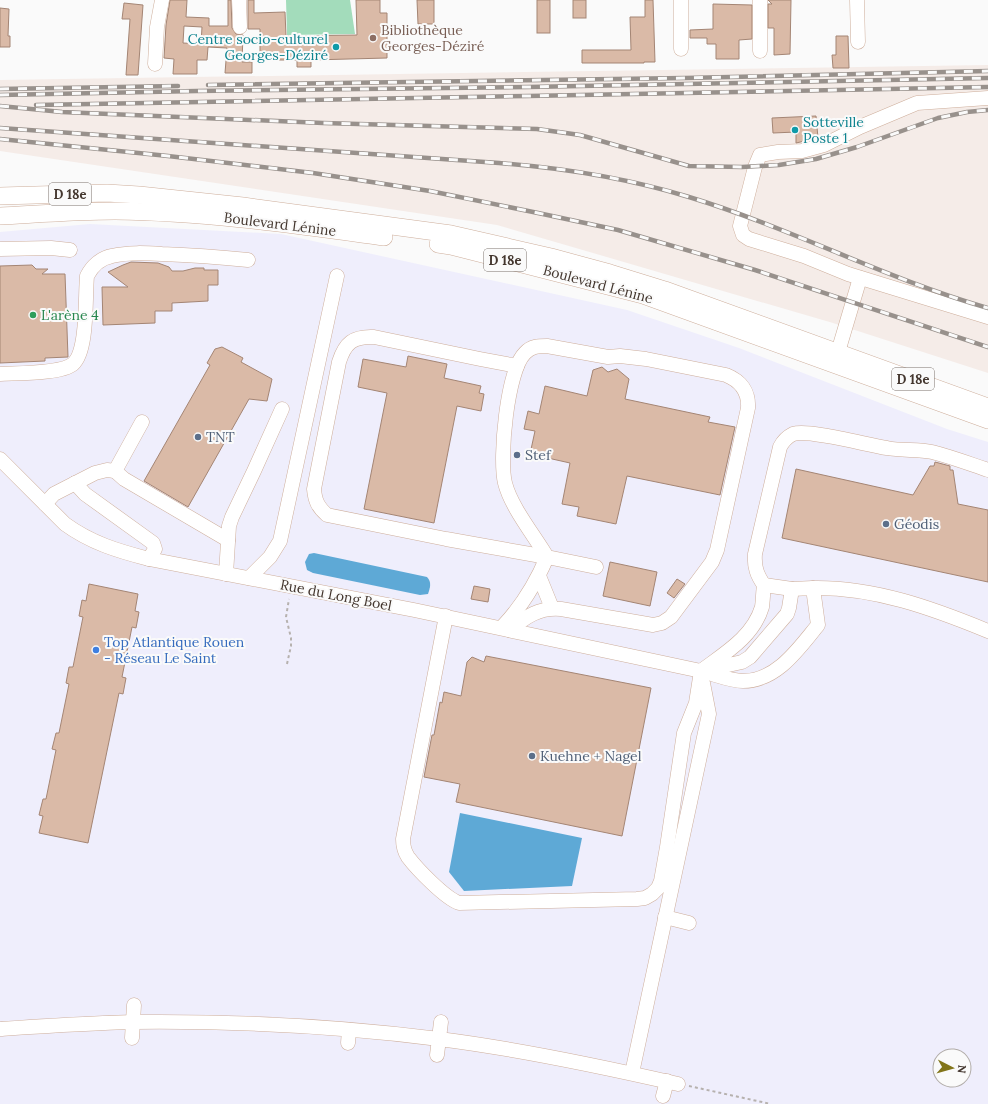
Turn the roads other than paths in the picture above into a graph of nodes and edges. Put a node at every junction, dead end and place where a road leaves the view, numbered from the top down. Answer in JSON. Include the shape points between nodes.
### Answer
{"nodes":[{"id":1,"x":162,"y":0,"type":"edge"},
{"id":2,"x":239,"y":0,"type":"edge"},
{"id":3,"x":681,"y":0,"type":"edge"},
{"id":4,"x":760,"y":0,"type":"edge"},
{"id":5,"x":857,"y":0,"type":"edge"},
{"id":6,"x":240,"y":27,"type":"dead end"},
{"id":7,"x":858,"y":42,"type":"dead end"},
{"id":8,"x":681,"y":49,"type":"dead end"},
{"id":9,"x":760,"y":51,"type":"dead end"},
{"id":10,"x":155,"y":64,"type":"dead end"},
{"id":11,"x":988,"y":98,"type":"edge"},
{"id":12,"x":0,"y":196,"type":"edge"},
{"id":13,"x":0,"y":216,"type":"edge"},
{"id":14,"x":0,"y":249,"type":"edge"},
{"id":15,"x":70,"y":250,"type":"dead end"},
{"id":16,"x":248,"y":260,"type":"dead end"},
{"id":17,"x":337,"y":276,"type":"dead end"},
{"id":18,"x":860,"y":278,"type":"junction"},
{"id":19,"x":988,"y":318,"type":"edge"},
{"id":20,"x":838,"y":352,"type":"junction"},
{"id":21,"x":517,"y":366,"type":"junction"},
{"id":22,"x":0,"y":374,"type":"edge"},
{"id":23,"x":988,"y":407,"type":"edge"},
{"id":24,"x":282,"y":409,"type":"dead end"},
{"id":25,"x":988,"y":420,"type":"edge"},
{"id":26,"x":142,"y":422,"type":"dead end"},
{"id":27,"x":0,"y":459,"type":"edge"},
{"id":28,"x":988,"y":470,"type":"edge"},
{"id":29,"x":115,"y":471,"type":"junction"},
{"id":30,"x":75,"y":483,"type":"junction"},
{"id":31,"x":45,"y":504,"type":"junction"},
{"id":32,"x":228,"y":540,"type":"junction"},
{"id":33,"x":547,"y":557,"type":"junction"},
{"id":34,"x":149,"y":559,"type":"junction"},
{"id":35,"x":596,"y":567,"type":"dead end"},
{"id":36,"x":226,"y":574,"type":"junction"},
{"id":37,"x":539,"y":576,"type":"junction"},
{"id":38,"x":249,"y":578,"type":"junction"},
{"id":39,"x":764,"y":585,"type":"junction"},
{"id":40,"x":813,"y":588,"type":"junction"},
{"id":41,"x":792,"y":589,"type":"junction"},
{"id":42,"x":552,"y":608,"type":"junction"},
{"id":43,"x":446,"y":616,"type":"junction"},
{"id":44,"x":505,"y":629,"type":"junction"},
{"id":45,"x":988,"y":631,"type":"edge"},
{"id":46,"x":701,"y":670,"type":"junction"},
{"id":47,"x":665,"y":917,"type":"junction"},
{"id":48,"x":689,"y":923,"type":"dead end"},
{"id":49,"x":134,"y":1006,"type":"dead end"},
{"id":50,"x":133,"y":1022,"type":"junction"},
{"id":51,"x":441,"y":1022,"type":"dead end"},
{"id":52,"x":0,"y":1029,"type":"edge"},
{"id":53,"x":132,"y":1038,"type":"dead end"},
{"id":54,"x":439,"y":1039,"type":"junction"},
{"id":55,"x":437,"y":1055,"type":"dead end"},
{"id":56,"x":632,"y":1073,"type":"junction"},
{"id":57,"x":663,"y":1096,"type":"dead end"}],
"edges":[{"from":1,"to":10,"type":"street","via":[[157,27]]},
{"from":2,"to":6,"type":"street"},
{"from":3,"to":8,"type":"street"},
{"from":4,"to":9,"type":"street"},
{"from":5,"to":7,"type":"street"},
{"from":11,"to":18,"type":"street","via":[[917,103],[824,145],[802,151],[760,155],[741,221],[743,235]]},
{"from":12,"to":20,"type":"main road","number":"D 18e","via":[[107,193],[140,195],[451,234],[551,256],[610,273]]},
{"from":13,"to":25,"type":"main road","name":"Boulevard Lénine","number":"D 18e","via":[[115,211],[180,214],[264,220],[451,246],[643,295]]},
{"from":14,"to":15,"type":"street"},
{"from":16,"to":22,"type":"street","via":[[140,253],[104,259],[91,269],[87,276],[83,341],[73,364],[56,370]]},
{"from":17,"to":38,"type":"street","via":[[280,541],[270,557]]},
{"from":18,"to":19,"type":"street"},
{"from":18,"to":20,"type":"street"},
{"from":20,"to":23,"type":"main road","number":"D 18e"},
{"from":21,"to":33,"type":"street","via":[[506,414],[503,462],[505,482],[512,502]]},
{"from":21,"to":33,"type":"street","via":[[374,337],[362,336],[354,339],[342,352],[339,362],[315,477],[314,498],[327,515],[446,540]]},
{"from":21,"to":42,"type":"street","via":[[524,354],[538,346],[608,357],[646,359],[734,378],[742,385],[748,400],[747,416],[717,550],[712,562],[671,617],[653,625]]},
{"from":24,"to":32,"type":"street","via":[[232,517]]},
{"from":26,"to":29,"type":"street"},
{"from":27,"to":31,"type":"street","name":"Rue du Long Boel"},
{"from":28,"to":39,"type":"street","via":[[931,452],[888,448],[802,433],[793,434],[784,440],[780,447],[756,554],[756,570]]},
{"from":29,"to":30,"type":"street","via":[[95,473]]},
{"from":29,"to":32,"type":"street","via":[[124,479]]},
{"from":30,"to":31,"type":"street","via":[[54,494]]},
{"from":30,"to":34,"type":"street","via":[[85,494],[153,543],[155,549]]},
{"from":31,"to":34,"type":"street","name":"Rue du Long Boel","via":[[65,524],[96,543]]},
{"from":32,"to":36,"type":"street"},
{"from":33,"to":35,"type":"street"},
{"from":33,"to":37,"type":"street"},
{"from":34,"to":36,"type":"street","name":"Rue du Long Boel"},
{"from":36,"to":38,"type":"street","name":"Rue du Long Boel"},
{"from":37,"to":42,"type":"street"},
{"from":37,"to":44,"type":"street"},
{"from":38,"to":43,"type":"street","name":"Rue du Long Boel"},
{"from":39,"to":41,"type":"street"},
{"from":39,"to":46,"type":"street","via":[[762,606],[747,634]]},
{"from":40,"to":41,"type":"street"},
{"from":40,"to":45,"type":"street","via":[[854,590],[905,601]]},
{"from":40,"to":46,"type":"street","name":"Rue du Long Boel","via":[[818,625],[777,669],[758,678],[743,681]]},
{"from":41,"to":46,"type":"street","via":[[787,614],[750,657],[742,662]]},
{"from":42,"to":44,"type":"street","via":[[535,612]]},
{"from":43,"to":44,"type":"street","name":"Rue du Long Boel"},
{"from":43,"to":46,"type":"street","via":[[403,839],[407,856],[452,900],[459,903],[637,899],[652,894],[661,881],[684,733],[696,703]]},
{"from":44,"to":46,"type":"street","name":"Rue du Long Boel"},
{"from":46,"to":47,"type":"street","via":[[709,714]]},
{"from":47,"to":48,"type":"street"},
{"from":47,"to":56,"type":"street"},
{"from":49,"to":50,"type":"street"},
{"from":50,"to":52,"type":"street"},
{"from":50,"to":53,"type":"street"},
{"from":50,"to":54,"type":"street","via":[[268,1024],[348,1037]]},
{"from":51,"to":54,"type":"street"},
{"from":54,"to":55,"type":"street"},
{"from":54,"to":56,"type":"street"},
{"from":56,"to":57,"type":"street","via":[[673,1082]]}]}
